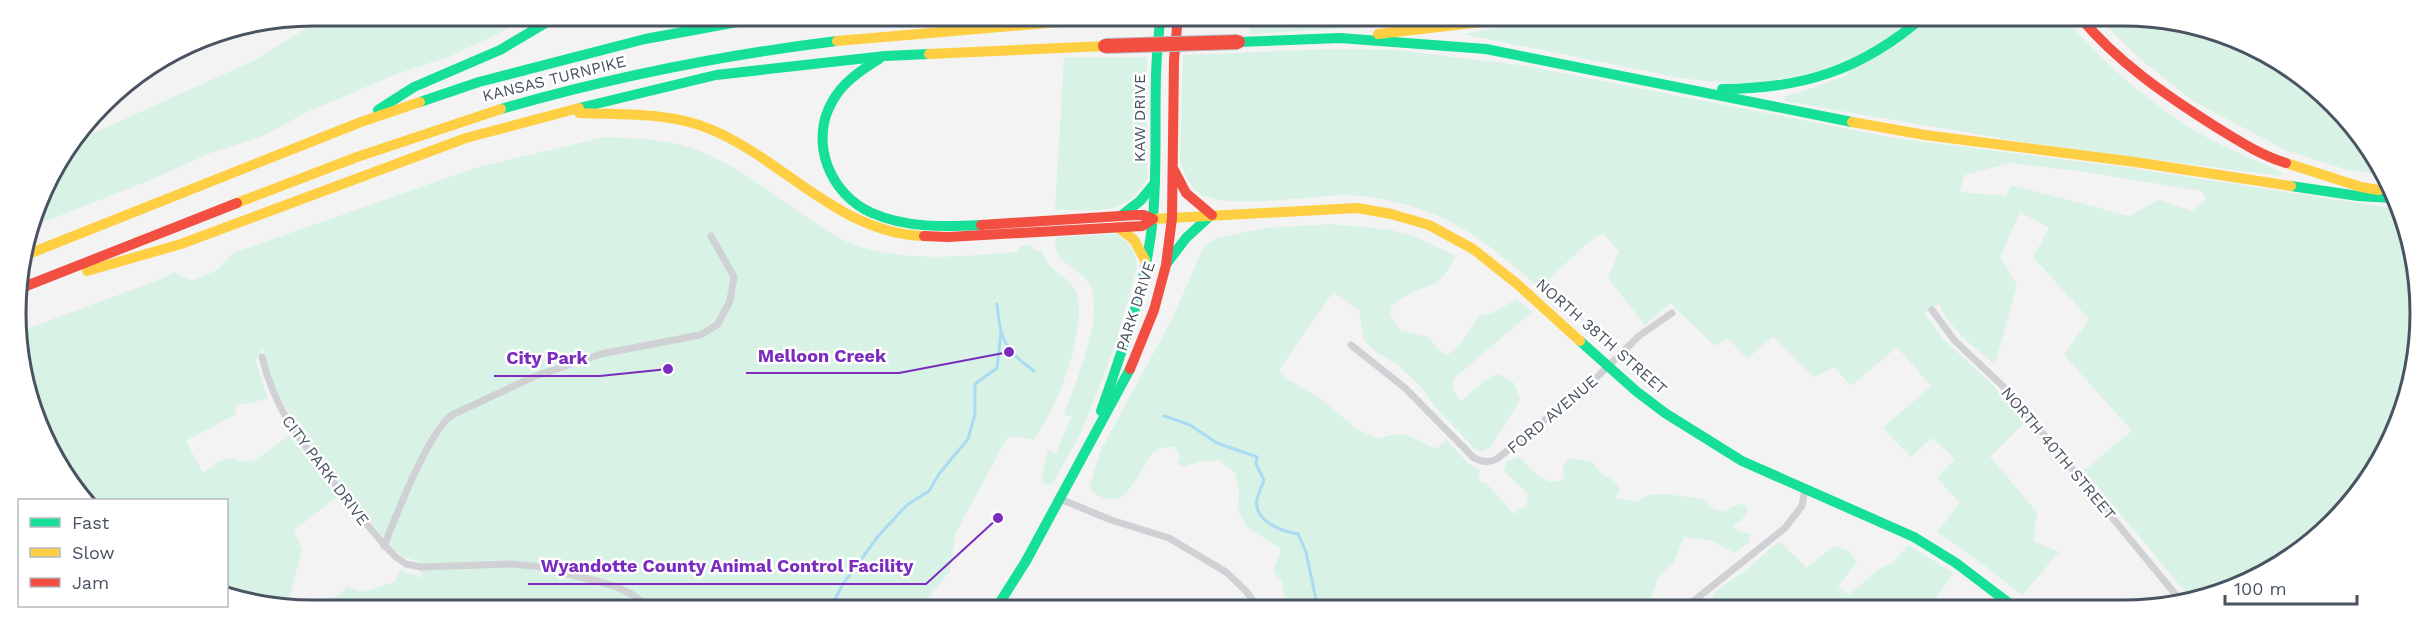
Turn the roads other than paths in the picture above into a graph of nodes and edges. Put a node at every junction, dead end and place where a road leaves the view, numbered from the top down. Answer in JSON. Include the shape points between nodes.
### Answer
{"nodes":[{"id":1,"x":540,"y":26,"type":"edge"},
{"id":2,"x":716,"y":26,"type":"edge"},
{"id":3,"x":988,"y":26,"type":"edge"},
{"id":4,"x":1160,"y":26,"type":"edge"},
{"id":5,"x":1177,"y":26,"type":"edge"},
{"id":6,"x":1446,"y":26,"type":"edge"},
{"id":7,"x":1913,"y":26,"type":"edge"},
{"id":8,"x":2087,"y":26,"type":"edge"},
{"id":9,"x":1340,"y":38,"type":"junction"},
{"id":10,"x":885,"y":56,"type":"junction"},
{"id":11,"x":1688,"y":88,"type":"junction"},
{"id":12,"x":556,"y":113,"type":"junction"},
{"id":13,"x":360,"y":122,"type":"junction"},
{"id":14,"x":1173,"y":167,"type":"junction"},
{"id":15,"x":1155,"y":183,"type":"junction"},
{"id":16,"x":2382,"y":191,"type":"edge"},
{"id":17,"x":2385,"y":198,"type":"edge"},
{"id":18,"x":1212,"y":215,"type":"junction"},
{"id":19,"x":1172,"y":218,"type":"junction"},
{"id":20,"x":1153,"y":219,"type":"junction"},
{"id":21,"x":1120,"y":221,"type":"junction"},
{"id":22,"x":1011,"y":227,"type":"junction"},
{"id":23,"x":711,"y":236,"type":"dead end"},
{"id":24,"x":32,"y":253,"type":"edge"},
{"id":25,"x":1145,"y":260,"type":"junction"},
{"id":26,"x":1166,"y":265,"type":"junction"},
{"id":27,"x":27,"y":287,"type":"edge"},
{"id":28,"x":27,"y":288,"type":"edge"},
{"id":29,"x":1932,"y":310,"type":"dead end"},
{"id":30,"x":1672,"y":313,"type":"dead end"},
{"id":31,"x":1351,"y":345,"type":"dead end"},
{"id":32,"x":262,"y":357,"type":"dead end"},
{"id":33,"x":1607,"y":365,"type":"junction"},
{"id":34,"x":1096,"y":429,"type":"junction"},
{"id":35,"x":1805,"y":489,"type":"junction"},
{"id":36,"x":1058,"y":498,"type":"junction"},
{"id":37,"x":384,"y":546,"type":"junction"},
{"id":38,"x":2176,"y":594,"type":"edge"},
{"id":39,"x":640,"y":600,"type":"edge"},
{"id":40,"x":1002,"y":600,"type":"edge"},
{"id":41,"x":1252,"y":600,"type":"edge"},
{"id":42,"x":1696,"y":600,"type":"edge"},
{"id":43,"x":2004,"y":600,"type":"edge"}],
"edges":[{"from":1,"to":13,"type":"main road","via":[[500,50],[414,87]]},
{"from":2,"to":13,"type":"main road","name":"KANSAS TURNPIKE","via":[[568,57]]},
{"from":3,"to":27,"type":"main road","name":"KANSAS TURNPIKE","via":[[811,42],[567,90],[339,163]]},
{"from":4,"to":15,"type":"main road","name":"KAW DRIVE"},
{"from":5,"to":14,"type":"main road","name":"KAW DRIVE"},
{"from":6,"to":9,"type":"main road"},
{"from":7,"to":11,"type":"main road","via":[[1873,56],[1790,86],[1750,90]]},
{"from":8,"to":16,"type":"main road","via":[[2163,94],[2265,156]]},
{"from":9,"to":10,"type":"main road","bridge":true},
{"from":9,"to":11,"type":"main road","via":[[1486,49]]},
{"from":10,"to":12,"type":"main road","via":[[716,75]]},
{"from":10,"to":22,"type":"main road","via":[[850,78],[834,94],[827,111],[822,148],[826,166],[839,189],[876,216],[897,221],[927,227]]},
{"from":11,"to":17,"type":"main road","via":[[1925,135]]},
{"from":12,"to":22,"type":"main road","via":[[666,117],[709,128],[871,225],[917,236],[948,237]]},
{"from":12,"to":28,"type":"main road","via":[[466,138],[181,244]]},
{"from":13,"to":24,"type":"main road","name":"KANSAS TURNPIKE"},
{"from":14,"to":18,"type":"main road","via":[[1186,193]]},
{"from":14,"to":19,"type":"main road","name":"KAW DRIVE"},
{"from":15,"to":20,"type":"main road","name":"KAW DRIVE"},
{"from":15,"to":21,"type":"main road"},
{"from":18,"to":19,"type":"main road","name":"NORTH 38TH STREET"},
{"from":18,"to":26,"type":"main road","via":[[1186,238]]},
{"from":18,"to":33,"type":"main road","name":"NORTH 38TH STREET","via":[[1357,208],[1430,225],[1473,249],[1516,283]]},
{"from":19,"to":20,"type":"main road","name":"NORTH 38TH STREET"},
{"from":19,"to":26,"type":"main road","name":"PARK DRIVE"},
{"from":20,"to":21,"type":"main road","name":"NORTH 38TH STREET","via":[[1143,226]]},
{"from":20,"to":25,"type":"main road","name":"PARK DRIVE"},
{"from":21,"to":22,"type":"main road","name":"NORTH 38TH STREET"},
{"from":21,"to":25,"type":"main road"},
{"from":23,"to":37,"type":"street","name":"CITY PARK DRIVE","via":[[734,276],[730,301],[717,325],[700,335],[601,354],[533,378],[452,415],[434,438],[400,504]]},
{"from":25,"to":34,"type":"main road","name":"PARK DRIVE","via":[[1120,360]]},
{"from":26,"to":34,"type":"main road","name":"PARK DRIVE","via":[[1144,339],[1122,387]]},
{"from":29,"to":38,"type":"street","name":"NORTH 40TH STREET","via":[[1955,341],[2007,390]]},
{"from":30,"to":33,"type":"street","name":"FORD AVENUE"},
{"from":31,"to":33,"type":"street","name":"FORD AVENUE","via":[[1405,388],[1474,458],[1484,462],[1497,459]]},
{"from":32,"to":37,"type":"street","name":"CITY PARK DRIVE","via":[[282,413]]},
{"from":33,"to":35,"type":"main road","name":"NORTH 38TH STREET","via":[[1685,426],[1742,461]]},
{"from":34,"to":36,"type":"main road","name":"PARK DRIVE"},
{"from":35,"to":42,"type":"street","via":[[1802,506],[1785,528]]},
{"from":35,"to":43,"type":"main road","name":"NORTH 38TH STREET","via":[[1914,537]]},
{"from":36,"to":40,"type":"main road","name":"PARK DRIVE"},
{"from":36,"to":41,"type":"street","via":[[1169,538],[1226,572]]},
{"from":37,"to":39,"type":"street","name":"CITY PARK DRIVE","via":[[406,564],[542,567],[615,586]]}]}
